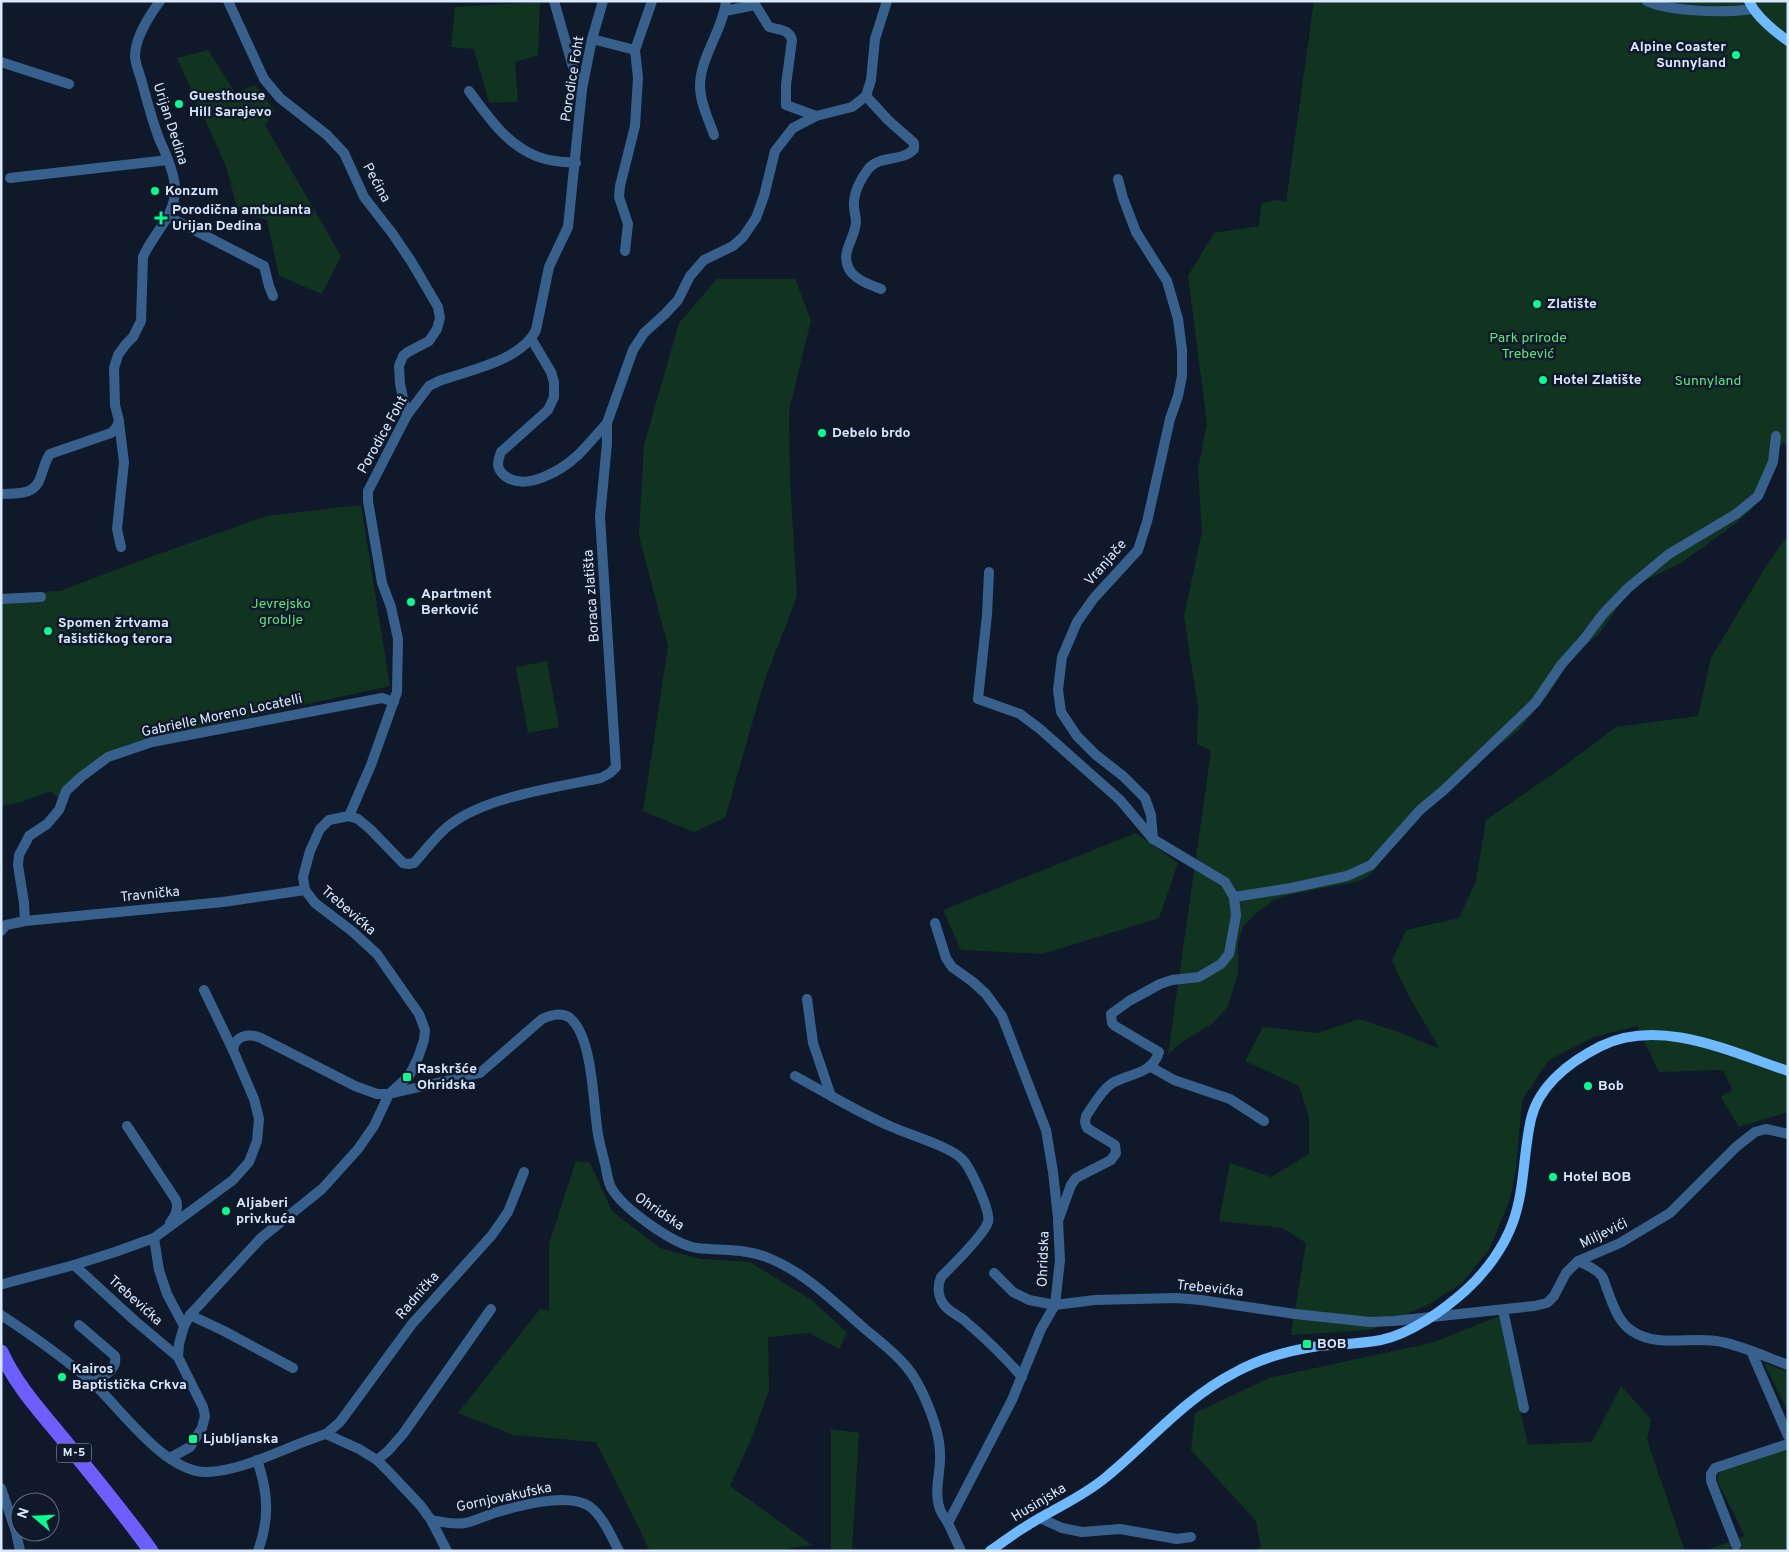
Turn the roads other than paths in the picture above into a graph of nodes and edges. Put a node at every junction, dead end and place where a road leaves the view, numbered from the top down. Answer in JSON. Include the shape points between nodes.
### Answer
{"nodes":[{"id":1,"x":228,"y":1,"type":"edge"},
{"id":2,"x":554,"y":1,"type":"edge"},
{"id":3,"x":603,"y":1,"type":"edge"},
{"id":4,"x":652,"y":1,"type":"edge"},
{"id":5,"x":887,"y":1,"type":"edge"},
{"id":6,"x":1647,"y":1,"type":"edge"},
{"id":7,"x":158,"y":2,"type":"edge"},
{"id":8,"x":754,"y":3,"type":"edge"},
{"id":9,"x":1751,"y":5,"type":"edge"},
{"id":10,"x":725,"y":6,"type":"edge"},
{"id":11,"x":592,"y":39,"type":"junction"},
{"id":12,"x":1788,"y":41,"type":"edge"},
{"id":13,"x":635,"y":50,"type":"junction"},
{"id":14,"x":1,"y":62,"type":"edge"},
{"id":15,"x":69,"y":84,"type":"dead end"},
{"id":16,"x":582,"y":89,"type":"junction"},
{"id":17,"x":469,"y":91,"type":"dead end"},
{"id":18,"x":866,"y":96,"type":"junction"},
{"id":19,"x":816,"y":116,"type":"junction"},
{"id":20,"x":714,"y":135,"type":"dead end"},
{"id":21,"x":168,"y":160,"type":"junction"},
{"id":22,"x":576,"y":163,"type":"junction"},
{"id":23,"x":10,"y":178,"type":"dead end"},
{"id":24,"x":1118,"y":179,"type":"dead end"},
{"id":25,"x":167,"y":216,"type":"junction"},
{"id":26,"x":625,"y":251,"type":"dead end"},
{"id":27,"x":881,"y":289,"type":"dead end"},
{"id":28,"x":273,"y":296,"type":"dead end"},
{"id":29,"x":532,"y":340,"type":"junction"},
{"id":30,"x":407,"y":415,"type":"junction"},
{"id":31,"x":119,"y":421,"type":"junction"},
{"id":32,"x":607,"y":423,"type":"junction"},
{"id":33,"x":1776,"y":436,"type":"dead end"},
{"id":34,"x":1,"y":494,"type":"edge"},
{"id":35,"x":121,"y":547,"type":"dead end"},
{"id":36,"x":989,"y":572,"type":"dead end"},
{"id":37,"x":41,"y":597,"type":"dead end"},
{"id":38,"x":1,"y":599,"type":"edge"},
{"id":39,"x":394,"y":702,"type":"junction"},
{"id":40,"x":349,"y":816,"type":"junction"},
{"id":41,"x":1153,"y":838,"type":"junction"},
{"id":42,"x":305,"y":890,"type":"junction"},
{"id":43,"x":1234,"y":897,"type":"junction"},
{"id":44,"x":25,"y":921,"type":"junction"},
{"id":45,"x":935,"y":923,"type":"dead end"},
{"id":46,"x":1,"y":931,"type":"edge"},
{"id":47,"x":204,"y":990,"type":"dead end"},
{"id":48,"x":808,"y":1000,"type":"dead end"},
{"id":49,"x":233,"y":1050,"type":"junction"},
{"id":50,"x":1151,"y":1067,"type":"junction"},
{"id":51,"x":1788,"y":1071,"type":"edge"},
{"id":52,"x":795,"y":1076,"type":"dead end"},
{"id":53,"x":388,"y":1094,"type":"junction"},
{"id":54,"x":831,"y":1096,"type":"junction"},
{"id":55,"x":1264,"y":1121,"type":"dead end"},
{"id":56,"x":127,"y":1126,"type":"dead end"},
{"id":57,"x":1788,"y":1134,"type":"edge"},
{"id":58,"x":524,"y":1172,"type":"dead end"},
{"id":59,"x":1058,"y":1221,"type":"junction"},
{"id":60,"x":165,"y":1230,"type":"junction"},
{"id":61,"x":154,"y":1238,"type":"junction"},
{"id":62,"x":1578,"y":1261,"type":"junction"},
{"id":63,"x":74,"y":1265,"type":"junction"},
{"id":64,"x":994,"y":1273,"type":"dead end"},
{"id":65,"x":3,"y":1284,"type":"dead end"},
{"id":66,"x":1055,"y":1305,"type":"junction"},
{"id":67,"x":491,"y":1309,"type":"dead end"},
{"id":68,"x":1503,"y":1310,"type":"junction"},
{"id":69,"x":1,"y":1315,"type":"edge"},
{"id":70,"x":190,"y":1315,"type":"junction"},
{"id":71,"x":1434,"y":1317,"type":"junction"},
{"id":72,"x":79,"y":1325,"type":"dead end"},
{"id":73,"x":184,"y":1326,"type":"junction"},
{"id":74,"x":1751,"y":1351,"type":"junction"},
{"id":75,"x":1,"y":1352,"type":"edge"},
{"id":76,"x":178,"y":1357,"type":"junction"},
{"id":77,"x":1788,"y":1365,"type":"edge"},
{"id":78,"x":293,"y":1368,"type":"dead end"},
{"id":79,"x":1022,"y":1377,"type":"junction"},
{"id":80,"x":93,"y":1384,"type":"junction"},
{"id":81,"x":1524,"y":1408,"type":"dead end"},
{"id":82,"x":326,"y":1434,"type":"junction"},
{"id":83,"x":1788,"y":1436,"type":"edge"},
{"id":84,"x":1788,"y":1444,"type":"edge"},
{"id":85,"x":170,"y":1458,"type":"junction"},
{"id":86,"x":257,"y":1460,"type":"junction"},
{"id":87,"x":377,"y":1460,"type":"junction"},
{"id":88,"x":1,"y":1488,"type":"edge"},
{"id":89,"x":1040,"y":1518,"type":"junction"},
{"id":90,"x":431,"y":1520,"type":"junction"},
{"id":91,"x":948,"y":1522,"type":"junction"},
{"id":92,"x":1191,"y":1537,"type":"dead end"},
{"id":93,"x":1736,"y":1545,"type":"dead end"},
{"id":94,"x":20,"y":1551,"type":"edge"},
{"id":95,"x":151,"y":1551,"type":"edge"},
{"id":96,"x":258,"y":1551,"type":"edge"},
{"id":97,"x":447,"y":1551,"type":"edge"},
{"id":98,"x":619,"y":1551,"type":"edge"},
{"id":99,"x":961,"y":1551,"type":"edge"},
{"id":100,"x":990,"y":1551,"type":"edge"}],
"edges":[{"from":1,"to":30,"type":"street","name":"Pećina","via":[[264,79],[280,98],[327,135],[344,153],[364,197],[397,240],[438,307],[437,329],[429,341],[408,352],[399,366]]},
{"from":2,"to":16,"type":"street"},
{"from":3,"to":11,"type":"street","name":"Porodice Foht"},
{"from":4,"to":13,"type":"street"},
{"from":5,"to":18,"type":"street","via":[[875,38]]},
{"from":6,"to":9,"type":"street","via":[[1684,9],[1739,11]]},
{"from":7,"to":21,"type":"street","name":"Urijan Dedina","via":[[142,29],[135,57]]},
{"from":8,"to":10,"type":"street"},
{"from":8,"to":19,"type":"street","via":[[769,27],[787,32],[792,40],[786,105]]},
{"from":9,"to":12,"type":"main road"},
{"from":10,"to":20,"type":"street","via":[[700,86],[702,103]]},
{"from":11,"to":13,"type":"street"},
{"from":11,"to":16,"type":"street","name":"Porodice Foht"},
{"from":13,"to":26,"type":"street","via":[[638,78],[635,126],[620,191],[628,224]]},
{"from":14,"to":15,"type":"street"},
{"from":16,"to":22,"type":"street","name":"Porodice Foht"},
{"from":17,"to":22,"type":"street","via":[[517,146],[544,159]]},
{"from":18,"to":19,"type":"street","name":"Boraca zlatišta","via":[[852,107]]},
{"from":18,"to":27,"type":"street","via":[[914,143],[909,154],[877,162],[869,168],[855,194],[856,221],[845,258],[850,271],[867,284]]},
{"from":19,"to":32,"type":"street","name":"Boraca zlatišta","via":[[793,128],[775,151],[756,218],[743,237],[733,246],[704,260],[690,276],[678,300],[644,333],[633,350]]},
{"from":21,"to":23,"type":"street"},
{"from":21,"to":25,"type":"street","name":"Urijan Dedina","via":[[175,188]]},
{"from":22,"to":29,"type":"street","name":"Porodice Foht","via":[[568,227],[552,259]]},
{"from":24,"to":41,"type":"street","name":"Vranjače","via":[[1134,226],[1167,281],[1178,319],[1182,376],[1138,550],[1094,598],[1077,622],[1062,657],[1058,690],[1061,712],[1077,736],[1145,798],[1151,814]]},
{"from":25,"to":28,"type":"street","via":[[264,266]]},
{"from":25,"to":31,"type":"street","name":"Urijan Dedina","via":[[143,257],[141,321],[118,355],[114,368]]},
{"from":29,"to":30,"type":"street","name":"Porodice Foht","via":[[510,355],[429,386]]},
{"from":29,"to":32,"type":"street","name":"Boraca zlatišta","via":[[551,372],[554,397],[548,410],[501,452],[497,462],[499,470],[516,481],[544,478],[577,456]]},
{"from":30,"to":39,"type":"street","name":"Porodice Foht","via":[[368,491],[382,583],[398,639]]},
{"from":31,"to":34,"type":"street","via":[[111,432],[50,454],[33,490]]},
{"from":31,"to":35,"type":"street","name":"Urijan Dedina","via":[[124,462],[117,529]]},
{"from":32,"to":40,"type":"street","name":"Boraca zlatišta","via":[[600,517],[616,767],[600,778],[502,801],[471,813],[452,823],[414,863],[409,864],[403,863],[358,819]]},
{"from":33,"to":43,"type":"street","via":[[1774,462],[1758,496],[1736,514],[1669,554],[1628,588],[1561,665],[1535,703],[1420,810],[1370,865],[1347,876]]},
{"from":36,"to":41,"type":"street","via":[[978,699],[1020,714],[1040,729],[1120,800]]},
{"from":37,"to":38,"type":"street"},
{"from":39,"to":40,"type":"street","name":"Porodice Foht"},
{"from":39,"to":44,"type":"street","name":"Gabrielle Moreno Locatelli","via":[[382,698],[152,742],[108,757],[81,777],[66,792],[59,810],[47,824],[29,836],[18,865]]},
{"from":40,"to":42,"type":"street","name":"Trebevićka","via":[[329,820],[320,829],[305,864]]},
{"from":41,"to":43,"type":"street","via":[[1225,882]]},
{"from":42,"to":44,"type":"street","name":"Travnička","via":[[222,902]]},
{"from":42,"to":53,"type":"street","name":"Trebevićka","via":[[315,903],[377,954],[421,1019],[425,1030],[418,1058],[409,1076]]},
{"from":43,"to":50,"type":"street","via":[[1236,916],[1229,954],[1221,964],[1199,977],[1160,984],[1111,1014],[1115,1026],[1159,1052]]},
{"from":44,"to":46,"type":"street","name":"Travnička","via":[[6,925]]},
{"from":45,"to":59,"type":"street","via":[[952,967],[986,994],[1002,1016],[1046,1130]]},
{"from":47,"to":49,"type":"street","name":"Trebevićka"},
{"from":48,"to":54,"type":"street","via":[[812,1043]]},
{"from":49,"to":53,"type":"street","via":[[241,1037],[254,1035],[355,1086]]},
{"from":49,"to":60,"type":"street","name":"Trebevićka","via":[[254,1098],[258,1119],[257,1141],[249,1162],[233,1180]]},
{"from":50,"to":55,"type":"street","via":[[1174,1080],[1230,1099]]},
{"from":50,"to":59,"type":"street","name":"Ohridska","via":[[1110,1085],[1086,1116],[1087,1128],[1114,1145],[1116,1153],[1110,1160],[1076,1178]]},
{"from":51,"to":71,"type":"main road","name":"Husinjska","via":[[1679,1036],[1623,1038],[1582,1056],[1560,1073],[1542,1094],[1532,1117],[1514,1221],[1494,1259],[1468,1289]]},
{"from":52,"to":54,"type":"street"},
{"from":53,"to":70,"type":"street","name":"Trebevićka","via":[[374,1126],[358,1149],[322,1189],[261,1238]]},
{"from":53,"to":91,"type":"street","name":"Ohridska","via":[[480,1073],[542,1019],[561,1014],[572,1019],[587,1048],[597,1130],[610,1188],[623,1204],[682,1243],[696,1248],[754,1252],[799,1274],[905,1364],[922,1388],[932,1418],[940,1452],[938,1501]]},
{"from":54,"to":79,"type":"street","via":[[962,1159],[980,1193],[988,1222],[976,1241],[941,1277],[939,1296],[946,1307],[1003,1356]]},
{"from":56,"to":60,"type":"street","via":[[178,1204]]},
{"from":57,"to":62,"type":"street","name":"Miljevići","via":[[1766,1129],[1754,1132],[1670,1213],[1620,1243]]},
{"from":58,"to":82,"type":"street","name":"Radnička","via":[[508,1212],[492,1235],[412,1324],[340,1422]]},
{"from":59,"to":66,"type":"street","name":"Ohridska","via":[[1060,1260]]},
{"from":60,"to":61,"type":"street","name":"Trebevićka"},
{"from":61,"to":63,"type":"street","name":"Trebevićka"},
{"from":61,"to":73,"type":"street","name":"Trebevićka","via":[[166,1294]]},
{"from":62,"to":68,"type":"street","name":"Trebevićka","via":[[1547,1302]]},
{"from":62,"to":74,"type":"street","name":"Miljevići","via":[[1602,1275],[1613,1306],[1622,1322],[1632,1331],[1666,1341],[1722,1342]]},
{"from":63,"to":65,"type":"street","name":"Trebevićka"},
{"from":63,"to":76,"type":"street","name":"Trebevićka"},
{"from":64,"to":66,"type":"street","name":"Trebevićka","via":[[1013,1292],[1029,1300]]},
{"from":66,"to":71,"type":"street","name":"Trebevićka","via":[[1095,1300],[1176,1298],[1370,1322]]},
{"from":66,"to":79,"type":"street","name":"Ohridska","via":[[1041,1329]]},
{"from":67,"to":87,"type":"street","via":[[403,1434]]},
{"from":68,"to":71,"type":"street","name":"Trebevićka"},
{"from":68,"to":81,"type":"street"},
{"from":69,"to":80,"type":"street","via":[[42,1342]]},
{"from":70,"to":73,"type":"street","name":"Trebevićka"},
{"from":70,"to":78,"type":"street"},
{"from":71,"to":89,"type":"main road","name":"Husinjska","via":[[1383,1340],[1298,1350],[1234,1373],[1183,1406],[1103,1480]]},
{"from":72,"to":80,"type":"street","via":[[116,1356],[115,1367]]},
{"from":73,"to":76,"type":"street","name":"Trebevićka"},
{"from":74,"to":77,"type":"street","name":"Miljevići"},
{"from":74,"to":83,"type":"street"},
{"from":75,"to":95,"type":"main road","number":"M-5","via":[[18,1382],[122,1510]]},
{"from":76,"to":85,"type":"street","name":"Trebevićka","via":[[204,1407],[205,1416],[202,1428],[190,1447]]},
{"from":79,"to":91,"type":"street","name":"Ohridska"},
{"from":80,"to":85,"type":"street","via":[[144,1438]]},
{"from":82,"to":86,"type":"street"},
{"from":82,"to":87,"type":"street"},
{"from":84,"to":93,"type":"street","via":[[1715,1468],[1711,1474]]},
{"from":85,"to":86,"type":"street","via":[[204,1472],[227,1470]]},
{"from":86,"to":96,"type":"street","via":[[267,1500],[266,1521]]},
{"from":87,"to":90,"type":"street"},
{"from":88,"to":94,"type":"street"},
{"from":89,"to":92,"type":"street","via":[[1062,1528],[1082,1532],[1120,1529],[1177,1539]]},
{"from":89,"to":100,"type":"main road","name":"Husinjska"},
{"from":90,"to":97,"type":"street"},
{"from":90,"to":98,"type":"street","name":"Gornjovakufska","via":[[466,1523],[496,1512],[549,1501],[573,1501],[588,1506],[601,1519]]},
{"from":91,"to":99,"type":"street","name":"Ohridska"}]}
